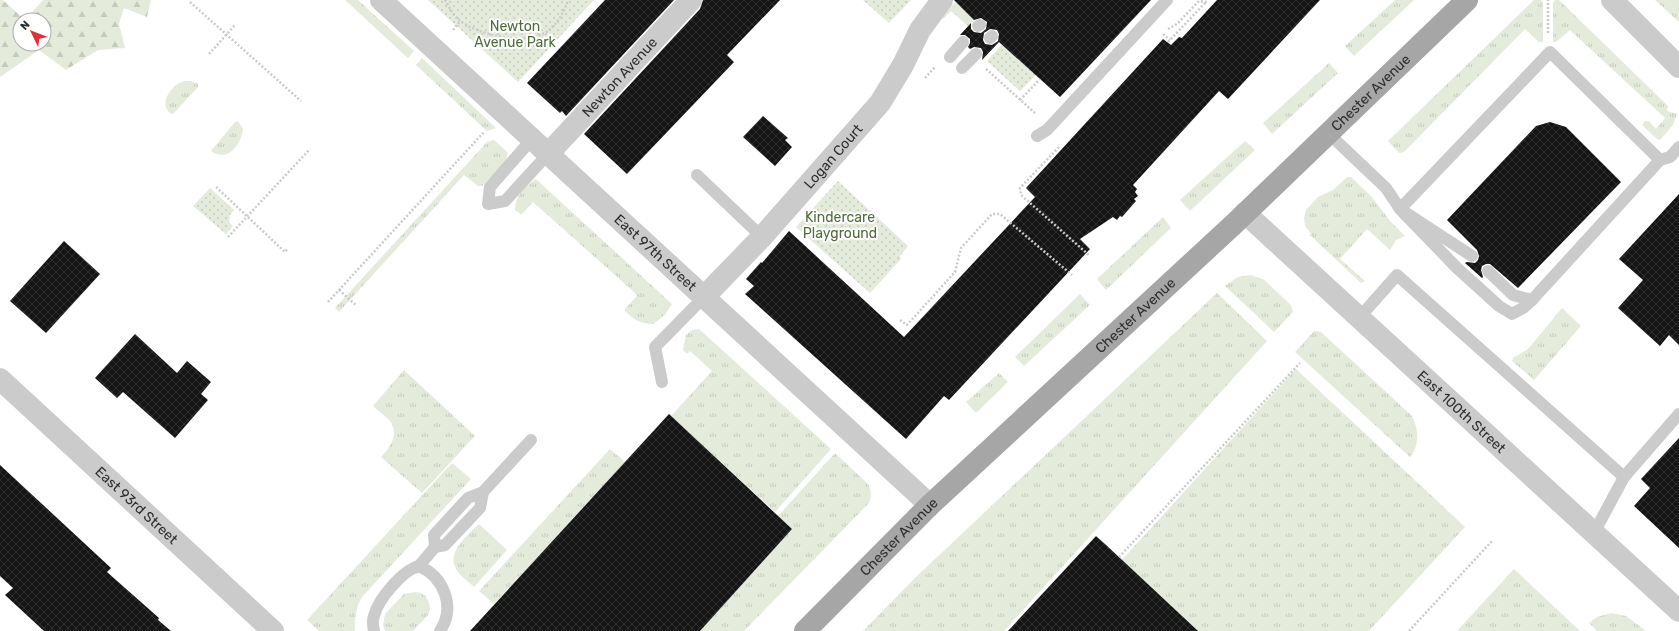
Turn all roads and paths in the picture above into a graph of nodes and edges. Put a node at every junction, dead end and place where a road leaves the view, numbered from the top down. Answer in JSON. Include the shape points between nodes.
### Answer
{"nodes":[{"id":1,"x":381,"y":0,"type":"edge"},
{"id":2,"x":445,"y":0,"type":"edge"},
{"id":3,"x":568,"y":0,"type":"edge"},
{"id":4,"x":691,"y":0,"type":"edge"},
{"id":5,"x":942,"y":0,"type":"edge"},
{"id":6,"x":1167,"y":0,"type":"edge"},
{"id":7,"x":1467,"y":0,"type":"edge"},
{"id":8,"x":1548,"y":0,"type":"edge"},
{"id":9,"x":1612,"y":0,"type":"edge"},
{"id":10,"x":1207,"y":1,"type":"edge"},
{"id":11,"x":190,"y":2,"type":"dead end"},
{"id":12,"x":460,"y":21,"type":"junction"},
{"id":13,"x":235,"y":25,"type":"dead end"},
{"id":14,"x":453,"y":30,"type":"dead end"},
{"id":15,"x":1163,"y":34,"type":"junction"},
{"id":16,"x":226,"y":35,"type":"junction"},
{"id":17,"x":1158,"y":40,"type":"dead end"},
{"id":18,"x":963,"y":42,"type":"dead end"},
{"id":19,"x":209,"y":54,"type":"dead end"},
{"id":20,"x":976,"y":54,"type":"dead end"},
{"id":21,"x":1548,"y":54,"type":"junction"},
{"id":22,"x":950,"y":57,"type":"dead end"},
{"id":23,"x":938,"y":64,"type":"dead end"},
{"id":24,"x":1679,"y":67,"type":"edge"},
{"id":25,"x":962,"y":68,"type":"dead end"},
{"id":26,"x":921,"y":78,"type":"dead end"},
{"id":27,"x":1040,"y":79,"type":"dead end"},
{"id":28,"x":1020,"y":100,"type":"dead end"},
{"id":29,"x":301,"y":101,"type":"dead end"},
{"id":30,"x":484,"y":132,"type":"dead end"},
{"id":31,"x":1328,"y":133,"type":"junction"},
{"id":32,"x":1037,"y":136,"type":"dead end"},
{"id":33,"x":532,"y":139,"type":"junction"},
{"id":34,"x":1062,"y":143,"type":"dead end"},
{"id":35,"x":1679,"y":146,"type":"edge"},
{"id":36,"x":310,"y":149,"type":"dead end"},
{"id":37,"x":548,"y":154,"type":"junction"},
{"id":38,"x":1660,"y":160,"type":"junction"},
{"id":39,"x":697,"y":175,"type":"dead end"},
{"id":40,"x":216,"y":187,"type":"dead end"},
{"id":41,"x":1400,"y":209,"type":"junction"},
{"id":42,"x":1245,"y":213,"type":"junction"},
{"id":43,"x":247,"y":217,"type":"junction"},
{"id":44,"x":228,"y":237,"type":"dead end"},
{"id":45,"x":762,"y":237,"type":"junction"},
{"id":46,"x":287,"y":249,"type":"dead end"},
{"id":47,"x":1090,"y":256,"type":"dead end"},
{"id":48,"x":1472,"y":256,"type":"dead end"},
{"id":49,"x":1488,"y":271,"type":"dead end"},
{"id":50,"x":1072,"y":275,"type":"dead end"},
{"id":51,"x":339,"y":290,"type":"junction"},
{"id":52,"x":704,"y":297,"type":"junction"},
{"id":53,"x":1532,"y":300,"type":"junction"},
{"id":54,"x":328,"y":302,"type":"dead end"},
{"id":55,"x":357,"y":306,"type":"dead end"},
{"id":56,"x":1359,"y":318,"type":"junction"},
{"id":57,"x":900,"y":320,"type":"dead end"},
{"id":58,"x":1300,"y":363,"type":"dead end"},
{"id":59,"x":0,"y":379,"type":"edge"},
{"id":60,"x":662,"y":382,"type":"dead end"},
{"id":61,"x":1679,"y":414,"type":"edge"},
{"id":62,"x":530,"y":440,"type":"dead end"},
{"id":63,"x":1624,"y":477,"type":"junction"},
{"id":64,"x":930,"y":505,"type":"junction"},
{"id":65,"x":1594,"y":533,"type":"junction"},
{"id":66,"x":1492,"y":541,"type":"dead end"},
{"id":67,"x":1119,"y":557,"type":"dead end"},
{"id":68,"x":419,"y":566,"type":"junction"},
{"id":69,"x":1679,"y":611,"type":"edge"},
{"id":70,"x":274,"y":631,"type":"edge"},
{"id":71,"x":374,"y":631,"type":"edge"},
{"id":72,"x":440,"y":631,"type":"edge"},
{"id":73,"x":805,"y":631,"type":"edge"},
{"id":74,"x":1409,"y":631,"type":"edge"}],
"edges":[{"from":1,"to":33,"type":"street","name":"East 97th Street"},
{"from":2,"to":12,"type":"path"},
{"from":3,"to":12,"type":"path","via":[[559,20],[543,34],[530,38],[512,38],[489,33]]},
{"from":4,"to":37,"type":"street","name":"Newton Avenue"},
{"from":5,"to":45,"type":"street","name":"Logan Court","via":[[920,30],[903,65],[880,102]]},
{"from":6,"to":32,"type":"lane","via":[[1047,130]]},
{"from":7,"to":31,"type":"main road","name":"Chester Avenue"},
{"from":8,"to":21,"type":"path"},
{"from":9,"to":24,"type":"street"},
{"from":10,"to":15,"type":"path","via":[[1199,1],[1177,24]]},
{"from":10,"to":15,"type":"path","via":[[1169,41]]},
{"from":11,"to":16,"type":"path"},
{"from":12,"to":14,"type":"path"},
{"from":13,"to":16,"type":"path"},
{"from":15,"to":17,"type":"path"},
{"from":16,"to":19,"type":"path"},
{"from":16,"to":29,"type":"path"},
{"from":18,"to":22,"type":"lane"},
{"from":20,"to":25,"type":"lane"},
{"from":21,"to":38,"type":"lane","via":[[1550,52]]},
{"from":21,"to":41,"type":"lane"},
{"from":23,"to":26,"type":"path","via":[[924,79]]},
{"from":27,"to":28,"type":"path"},
{"from":30,"to":51,"type":"path"},
{"from":31,"to":41,"type":"lane","via":[[1386,188]]},
{"from":31,"to":42,"type":"main road","name":"Chester Avenue"},
{"from":33,"to":37,"type":"street","name":"East 97th Street"},
{"from":33,"to":37,"type":"lane","via":[[490,187],[488,204],[505,201]]},
{"from":34,"to":47,"type":"path","via":[[1020,188],[1021,195]]},
{"from":35,"to":38,"type":"lane","via":[[1670,157]]},
{"from":36,"to":43,"type":"path"},
{"from":37,"to":52,"type":"street","name":"East 97th Street"},
{"from":38,"to":53,"type":"lane"},
{"from":39,"to":45,"type":"lane"},
{"from":40,"to":43,"type":"path"},
{"from":41,"to":48,"type":"lane"},
{"from":41,"to":53,"type":"lane","via":[[1457,268],[1499,306],[1512,314]]},
{"from":42,"to":56,"type":"street","name":"East 100th Street"},
{"from":42,"to":64,"type":"main road","name":"Chester Avenue"},
{"from":43,"to":44,"type":"path"},
{"from":43,"to":46,"type":"path","via":[[285,252]]},
{"from":45,"to":52,"type":"street","name":"Logan Court"},
{"from":49,"to":53,"type":"lane","via":[[1513,295]]},
{"from":50,"to":57,"type":"path","via":[[1000,214],[992,214],[961,248],[955,272],[907,325]]},
{"from":51,"to":54,"type":"path"},
{"from":51,"to":55,"type":"path"},
{"from":52,"to":60,"type":"lane","via":[[655,347]]},
{"from":52,"to":64,"type":"street","name":"East 97th Street"},
{"from":56,"to":63,"type":"lane","via":[[1397,275]]},
{"from":56,"to":65,"type":"street","name":"East 100th Street"},
{"from":58,"to":67,"type":"path"},
{"from":59,"to":70,"type":"street","name":"East 93rd Street"},
{"from":61,"to":63,"type":"lane"},
{"from":62,"to":68,"type":"lane","via":[[483,492],[480,508],[445,545],[435,547]]},
{"from":63,"to":65,"type":"lane"},
{"from":64,"to":73,"type":"main road","name":"Chester Avenue"},
{"from":65,"to":69,"type":"street","name":"East 100th Street"},
{"from":66,"to":74,"type":"path"},
{"from":68,"to":71,"type":"lane","via":[[412,568],[383,597],[373,617]]},
{"from":68,"to":72,"type":"lane","via":[[427,569],[439,582],[447,597],[446,622]]}]}
